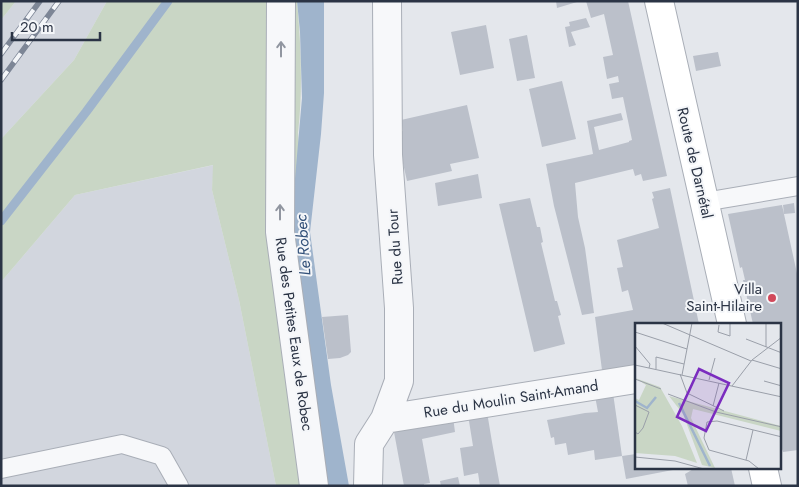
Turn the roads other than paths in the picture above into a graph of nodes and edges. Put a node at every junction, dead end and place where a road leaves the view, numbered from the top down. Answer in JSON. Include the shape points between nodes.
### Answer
{"nodes":[{"id":1,"x":281,"y":1,"type":"edge"},
{"id":2,"x":387,"y":1,"type":"edge"},
{"id":3,"x":659,"y":1,"type":"edge"},
{"id":4,"x":798,"y":186,"type":"edge"},
{"id":5,"x":704,"y":202,"type":"junction"},
{"id":6,"x":732,"y":323,"type":"edge"},
{"id":7,"x":635,"y":379,"type":"edge"},
{"id":8,"x":385,"y":419,"type":"junction"},
{"id":9,"x":1,"y":469,"type":"edge"},
{"id":10,"x":763,"y":470,"type":"edge"},
{"id":11,"x":179,"y":486,"type":"edge"},
{"id":12,"x":314,"y":486,"type":"edge"},
{"id":13,"x":368,"y":486,"type":"edge"},
{"id":14,"x":767,"y":486,"type":"edge"}],
"edges":[{"from":12,"to":1,"type":"street","name":"Rue des Petites Eaux de Robec","one_way":true,"via":[[280,232]]},
{"from":2,"to":8,"type":"street","name":"Rue du Tour","via":[[388,155],[398,308],[399,381]]},
{"from":3,"to":5,"type":"street","name":"Route de Darnétal"},
{"from":4,"to":5,"type":"lane"},
{"from":5,"to":6,"type":"street","name":"Route de Darnétal"},
{"from":7,"to":8,"type":"street","name":"Rue du Moulin Saint-Amand"},
{"from":8,"to":13,"type":"street","name":"Rue du Tour","via":[[369,444]]},
{"from":9,"to":11,"type":"lane","via":[[122,444],[162,456]]},
{"from":10,"to":14,"type":"street"}]}
